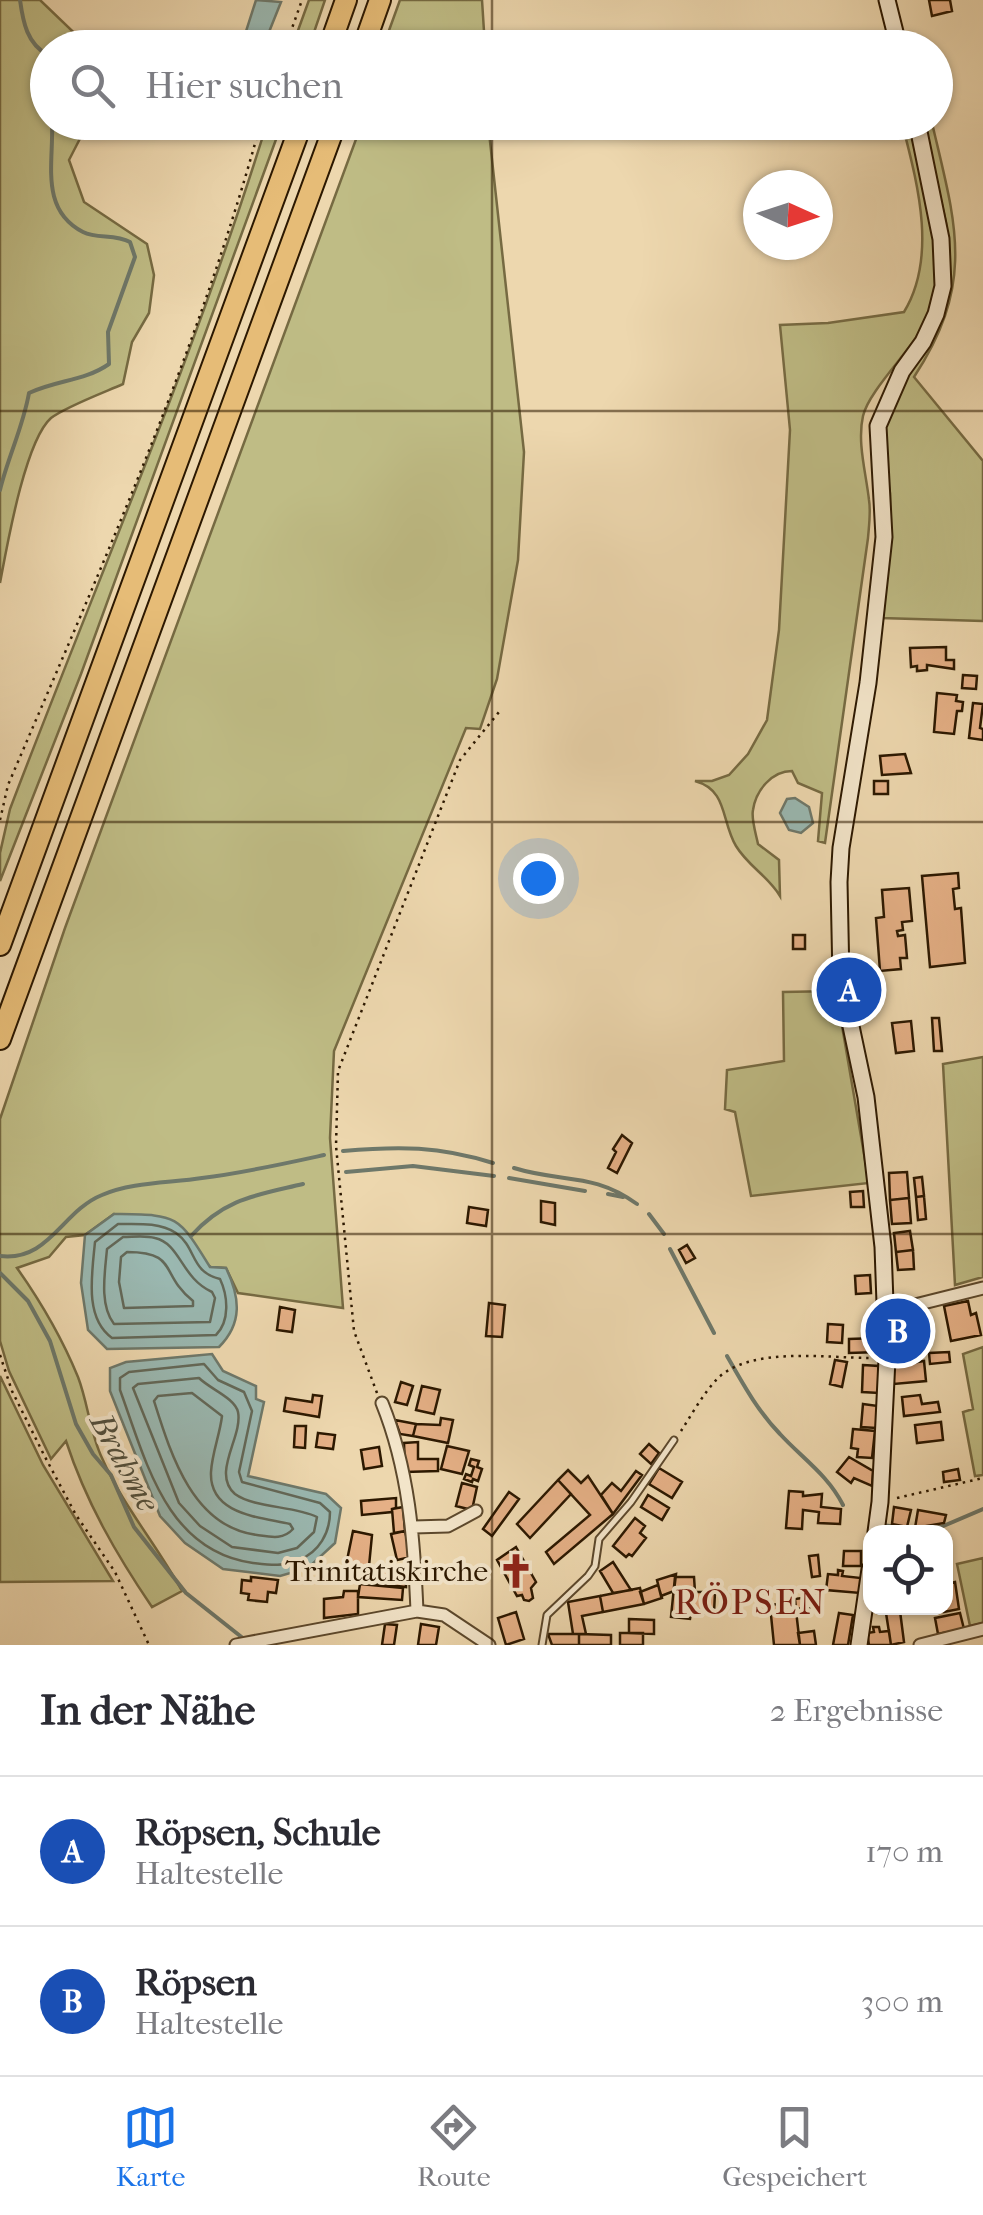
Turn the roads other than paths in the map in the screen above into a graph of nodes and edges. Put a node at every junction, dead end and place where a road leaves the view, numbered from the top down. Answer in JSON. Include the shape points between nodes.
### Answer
{"nodes":[{"id":1,"x":346,"y":0,"type":"edge"},
{"id":2,"x":380,"y":0,"type":"edge"},
{"id":3,"x":887,"y":0,"type":"edge"},
{"id":4,"x":335,"y":30,"type":"edge"},
{"id":5,"x":369,"y":30,"type":"edge"},
{"id":6,"x":895,"y":30,"type":"edge"},
{"id":7,"x":295,"y":140,"type":"edge"},
{"id":8,"x":329,"y":140,"type":"edge"},
{"id":9,"x":921,"y":140,"type":"edge"},
{"id":10,"x":0,"y":945,"type":"edge"},
{"id":11,"x":0,"y":1039,"type":"edge"},
{"id":12,"x":983,"y":1288,"type":"edge"},
{"id":13,"x":887,"y":1312,"type":"junction"},
{"id":14,"x":382,"y":1404,"type":"road end"},
{"id":15,"x":674,"y":1440,"type":"road end"},
{"id":16,"x":476,"y":1511,"type":"dead end"},
{"id":17,"x":877,"y":1525,"type":"edge"},
{"id":18,"x":414,"y":1527,"type":"junction"},
{"id":19,"x":417,"y":1611,"type":"junction"},
{"id":20,"x":863,"y":1615,"type":"edge"},
{"id":21,"x":983,"y":1629,"type":"edge"},
{"id":22,"x":236,"y":1645,"type":"edge"},
{"id":23,"x":488,"y":1645,"type":"edge"},
{"id":24,"x":542,"y":1645,"type":"edge"},
{"id":25,"x":859,"y":1645,"type":"edge"},
{"id":26,"x":920,"y":1645,"type":"edge"}],
"edges":[{"from":1,"to":4,"type":"highway"},
{"from":2,"to":5,"type":"highway"},
{"from":3,"to":6,"type":"street"},
{"from":7,"to":10,"type":"highway"},
{"from":8,"to":11,"type":"highway"},
{"from":9,"to":13,"type":"street","via":[[943,286],[923,342],[878,426],[884,537],[839,882],[841,979],[866,1097]]},
{"from":12,"to":13,"type":"street"},
{"from":13,"to":17,"type":"street"},
{"from":14,"to":18,"type":"street"},
{"from":15,"to":24,"type":"lane","via":[[598,1539],[588,1576],[547,1615]]},
{"from":16,"to":18,"type":"street","via":[[448,1526]]},
{"from":18,"to":19,"type":"street"},
{"from":19,"to":22,"type":"street"},
{"from":19,"to":23,"type":"street","via":[[444,1615]]},
{"from":20,"to":25,"type":"street"},
{"from":21,"to":26,"type":"street"}]}
